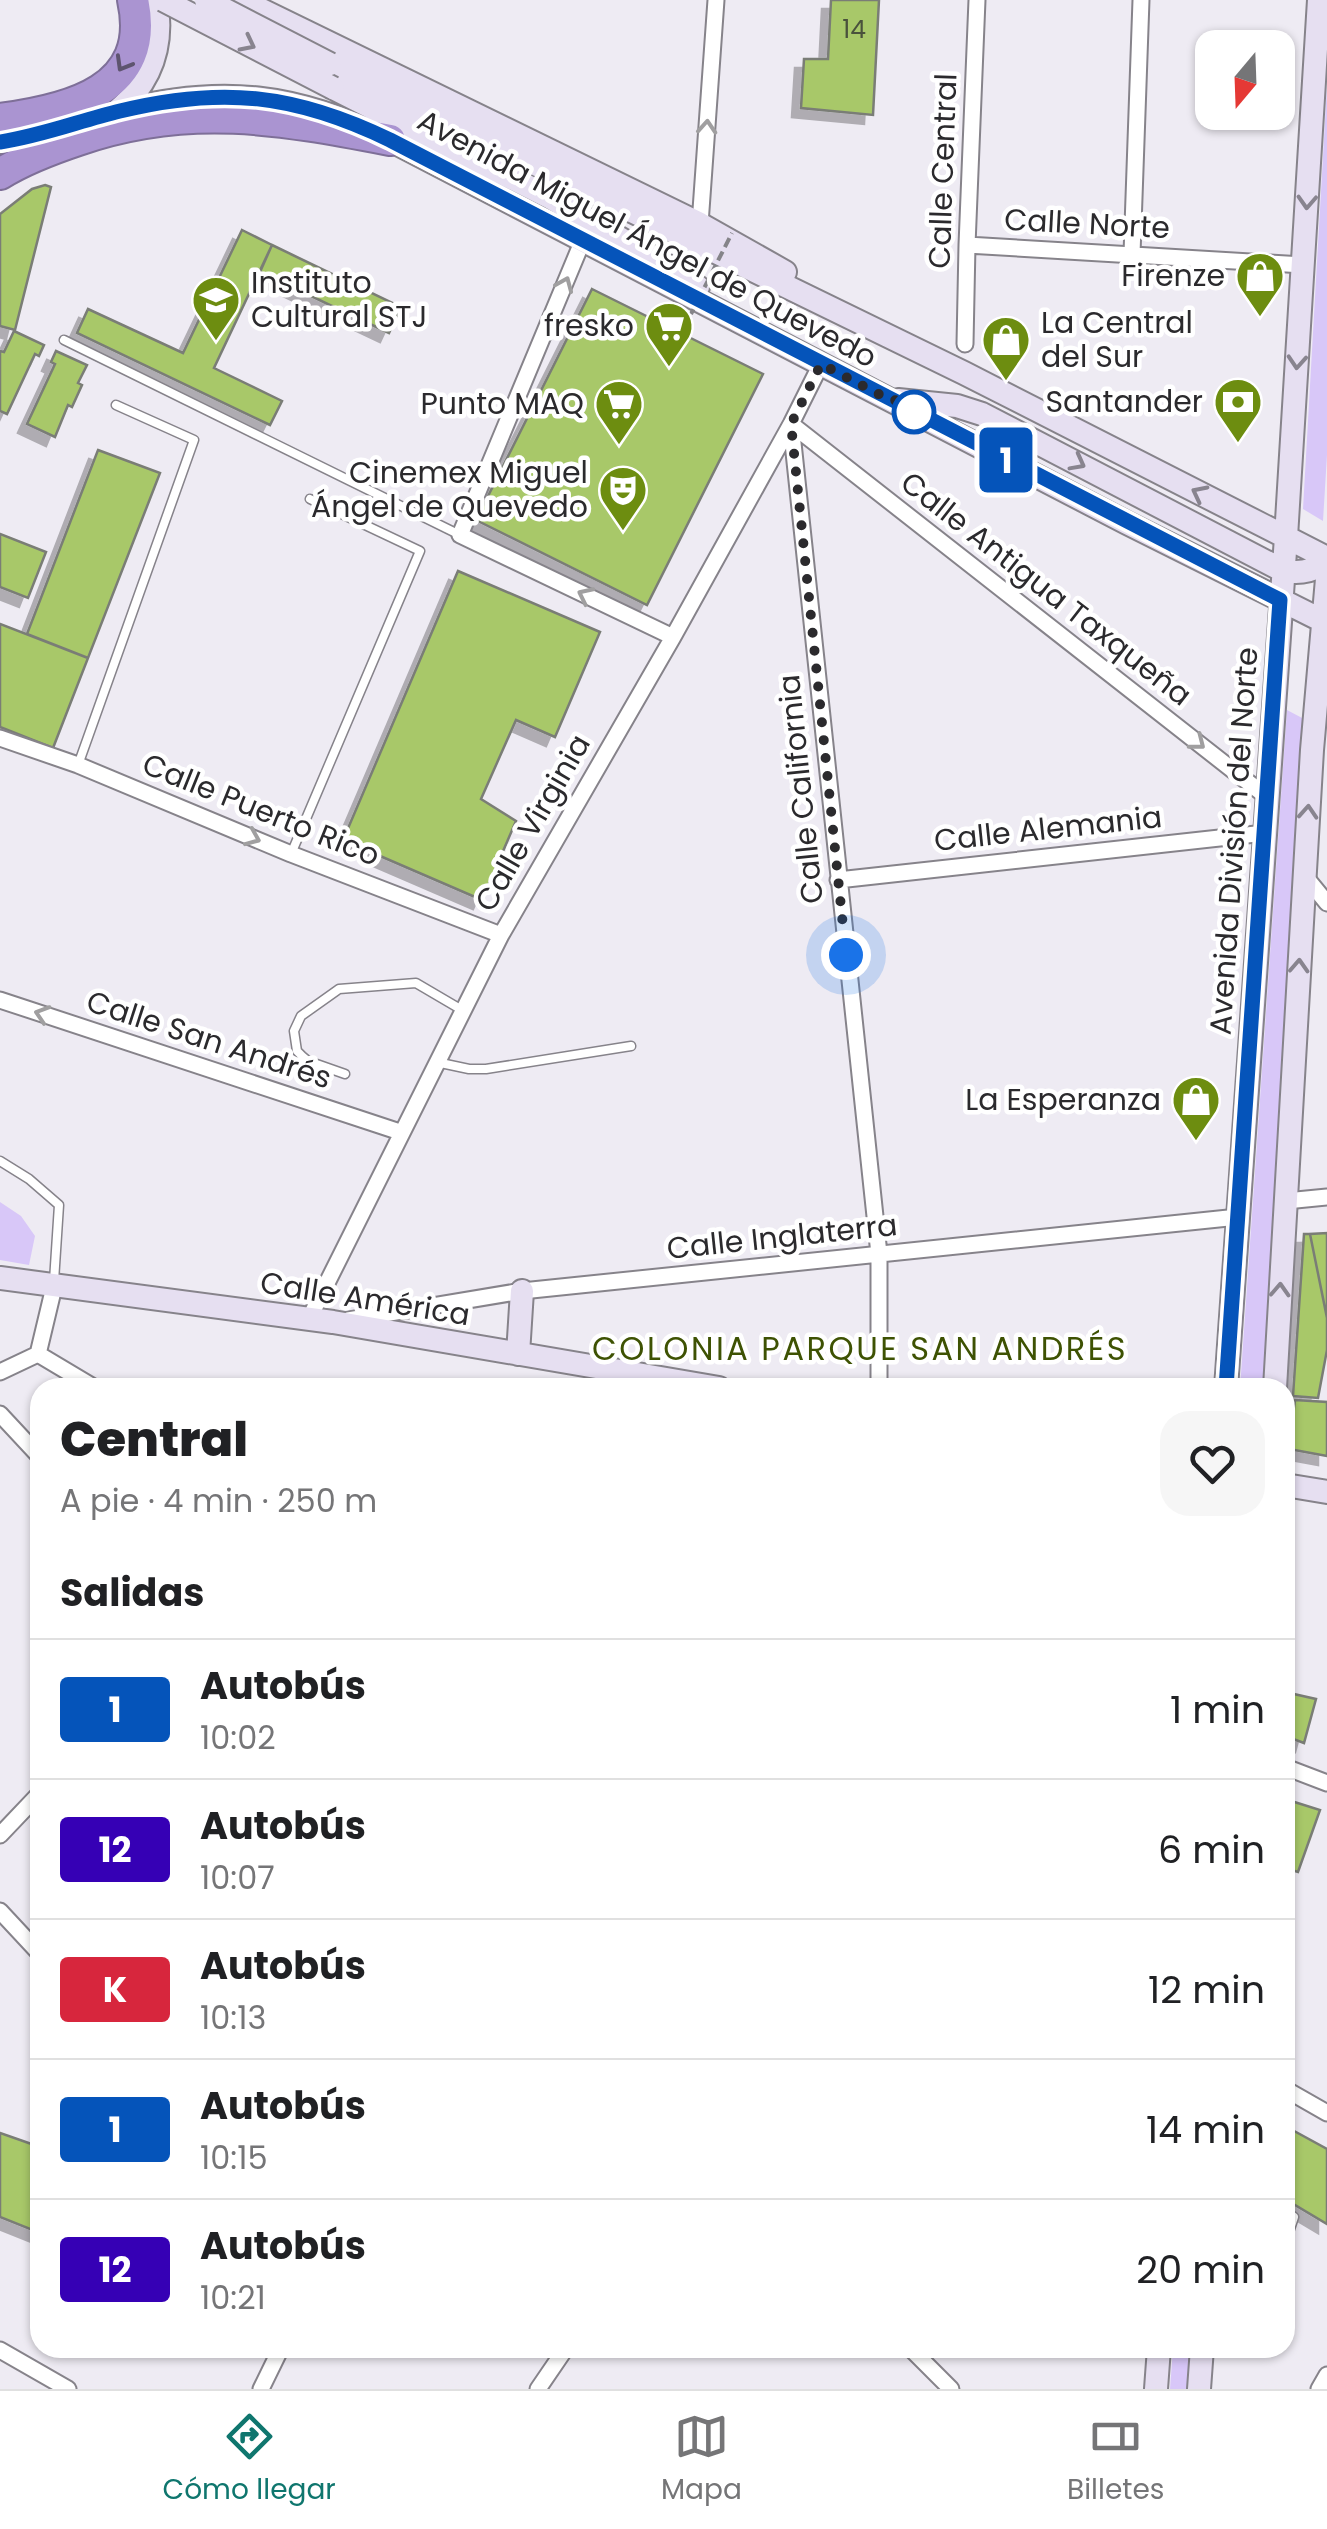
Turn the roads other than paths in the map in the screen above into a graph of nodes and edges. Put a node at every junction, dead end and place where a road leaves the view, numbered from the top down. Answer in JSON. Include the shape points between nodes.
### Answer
{"nodes":[{"id":1,"x":133,"y":0,"type":"edge"},
{"id":2,"x":159,"y":0,"type":"edge"},
{"id":3,"x":206,"y":0,"type":"edge"},
{"id":4,"x":241,"y":0,"type":"edge"},
{"id":5,"x":716,"y":0,"type":"edge"},
{"id":6,"x":977,"y":0,"type":"edge"},
{"id":7,"x":1141,"y":0,"type":"edge"},
{"id":8,"x":1319,"y":0,"type":"edge"},
{"id":9,"x":331,"y":54,"type":"junction"},
{"id":10,"x":116,"y":112,"type":"junction"},
{"id":11,"x":324,"y":112,"type":"junction"},
{"id":12,"x":73,"y":115,"type":"junction"},
{"id":13,"x":0,"y":119,"type":"edge"},
{"id":14,"x":390,"y":140,"type":"junction"},
{"id":15,"x":0,"y":142,"type":"edge"},
{"id":16,"x":0,"y":174,"type":"edge"},
{"id":17,"x":700,"y":224,"type":"junction"},
{"id":18,"x":583,"y":240,"type":"junction"},
{"id":19,"x":967,"y":245,"type":"junction"},
{"id":20,"x":1132,"y":254,"type":"junction"},
{"id":21,"x":1303,"y":265,"type":"junction"},
{"id":22,"x":826,"y":306,"type":"junction"},
{"id":23,"x":761,"y":333,"type":"junction"},
{"id":24,"x":64,"y":340,"type":"dead end"},
{"id":25,"x":966,"y":344,"type":"dead end"},
{"id":26,"x":821,"y":364,"type":"junction"},
{"id":27,"x":890,"y":400,"type":"junction"},
{"id":28,"x":116,"y":405,"type":"dead end"},
{"id":29,"x":791,"y":424,"type":"junction"},
{"id":30,"x":310,"y":499,"type":"dead end"},
{"id":31,"x":460,"y":535,"type":"junction"},
{"id":32,"x":1286,"y":537,"type":"junction"},
{"id":33,"x":1327,"y":560,"type":"edge"},
{"id":34,"x":1282,"y":570,"type":"junction"},
{"id":35,"x":1327,"y":587,"type":"edge"},
{"id":36,"x":1280,"y":600,"type":"junction"},
{"id":37,"x":1325,"y":622,"type":"edge"},
{"id":38,"x":673,"y":637,"type":"junction"},
{"id":39,"x":0,"y":738,"type":"edge"},
{"id":40,"x":78,"y":765,"type":"junction"},
{"id":41,"x":1267,"y":796,"type":"junction"},
{"id":42,"x":1265,"y":833,"type":"junction"},
{"id":43,"x":291,"y":854,"type":"junction"},
{"id":44,"x":1304,"y":874,"type":"junction"},
{"id":45,"x":838,"y":880,"type":"junction"},
{"id":46,"x":1327,"y":903,"type":"edge"},
{"id":47,"x":500,"y":935,"type":"junction"},
{"id":48,"x":0,"y":1000,"type":"edge"},
{"id":49,"x":462,"y":1010,"type":"junction"},
{"id":50,"x":631,"y":1046,"type":"dead end"},
{"id":51,"x":436,"y":1062,"type":"junction"},
{"id":52,"x":345,"y":1074,"type":"dead end"},
{"id":53,"x":400,"y":1132,"type":"junction"},
{"id":54,"x":0,"y":1161,"type":"edge"},
{"id":55,"x":1327,"y":1196,"type":"edge"},
{"id":56,"x":1286,"y":1200,"type":"junction"},
{"id":57,"x":1238,"y":1217,"type":"junction"},
{"id":58,"x":880,"y":1254,"type":"junction"},
{"id":59,"x":0,"y":1278,"type":"edge"},
{"id":60,"x":54,"y":1287,"type":"junction"},
{"id":61,"x":522,"y":1291,"type":"junction"},
{"id":62,"x":321,"y":1320,"type":"junction"},
{"id":63,"x":38,"y":1354,"type":"junction"},
{"id":64,"x":518,"y":1354,"type":"junction"},
{"id":65,"x":0,"y":1372,"type":"edge"},
{"id":66,"x":78,"y":1378,"type":"edge"},
{"id":67,"x":661,"y":1378,"type":"edge"},
{"id":68,"x":878,"y":1378,"type":"edge"},
{"id":69,"x":1227,"y":1378,"type":"edge"},
{"id":70,"x":1275,"y":1378,"type":"edge"},
{"id":71,"x":0,"y":1414,"type":"edge"},
{"id":72,"x":30,"y":1446,"type":"edge"},
{"id":73,"x":1295,"y":1487,"type":"edge"},
{"id":74,"x":1327,"y":1492,"type":"edge"},
{"id":75,"x":1295,"y":1771,"type":"edge"},
{"id":76,"x":1327,"y":1783,"type":"edge"},
{"id":77,"x":30,"y":1804,"type":"edge"},
{"id":78,"x":0,"y":1835,"type":"edge"},
{"id":79,"x":0,"y":1911,"type":"edge"},
{"id":80,"x":30,"y":1943,"type":"edge"},
{"id":81,"x":1295,"y":2095,"type":"edge"},
{"id":82,"x":1327,"y":2113,"type":"edge"},
{"id":83,"x":0,"y":2350,"type":"edge"},
{"id":84,"x":275,"y":2358,"type":"edge"},
{"id":85,"x":559,"y":2358,"type":"edge"},
{"id":86,"x":920,"y":2358,"type":"edge"},
{"id":87,"x":1158,"y":2358,"type":"edge"},
{"id":88,"x":1201,"y":2358,"type":"edge"},
{"id":89,"x":1327,"y":2375,"type":"edge"},
{"id":90,"x":67,"y":2389,"type":"edge"},
{"id":91,"x":260,"y":2389,"type":"edge"},
{"id":92,"x":538,"y":2389,"type":"edge"},
{"id":93,"x":951,"y":2389,"type":"edge"},
{"id":94,"x":1156,"y":2389,"type":"edge"},
{"id":95,"x":1199,"y":2389,"type":"edge"},
{"id":96,"x":1318,"y":2389,"type":"edge"}],
"edges":[{"from":1,"to":12,"type":"highway","one_way":true,"via":[[136,31],[124,67]]},
{"from":2,"to":10,"type":"main road","via":[[155,57],[142,84]]},
{"from":2,"to":23,"type":"main road","one_way":true,"bridge":true,"via":[[552,198],[674,270]]},
{"from":3,"to":9,"type":"main road","name":"Avenida Miguel Ángel de Quevedo","bridge":true},
{"from":4,"to":9,"type":"main road","name":"Avenida Miguel Ángel de Quevedo"},
{"from":17,"to":5,"type":"street","one_way":true},
{"from":6,"to":19,"type":"street","name":"Calle Central"},
{"from":7,"to":20,"type":"street"},
{"from":8,"to":21,"type":"main road","name":"Avenida División del Norte","one_way":true},
{"from":9,"to":11,"type":"main road","via":[[321,50],[311,70]]},
{"from":9,"to":17,"type":"main road","name":"Avenida Miguel Ángel de Quevedo"},
{"from":9,"to":22,"type":"main road","name":"Avenida Miguel Ángel de Quevedo"},
{"from":10,"to":11,"type":"main road","name":"Avenida Miguel Ángel de Quevedo","via":[[220,96]]},
{"from":10,"to":12,"type":"main road","name":"Avenida Miguel Ángel de Quevedo"},
{"from":11,"to":14,"type":"main road","name":"Avenida Miguel Ángel de Quevedo"},
{"from":12,"to":13,"type":"highway"},
{"from":12,"to":15,"type":"main road","name":"Avenida Miguel Ángel de Quevedo","via":[[29,138]]},
{"from":14,"to":16,"type":"highway","via":[[282,120],[174,118],[92,135]]},
{"from":14,"to":18,"type":"main road","name":"Avenida Miguel Ángel de Quevedo"},
{"from":17,"to":22,"type":"main road","name":"Avenida Miguel Ángel de Quevedo","via":[[798,280]]},
{"from":18,"to":23,"type":"main road","name":"Avenida Miguel Ángel de Quevedo"},
{"from":31,"to":18,"type":"street","one_way":true},
{"from":19,"to":20,"type":"street","name":"Calle Norte"},
{"from":19,"to":25,"type":"street","name":"Calle Central"},
{"from":20,"to":21,"type":"street","name":"Calle Norte"},
{"from":21,"to":32,"type":"main road","name":"Avenida División del Norte","one_way":true},
{"from":32,"to":22,"type":"main road","name":"Avenida Miguel Ángel de Quevedo","one_way":true},
{"from":23,"to":26,"type":"main road","name":"Avenida Miguel Ángel de Quevedo"},
{"from":24,"to":31,"type":"lane"},
{"from":26,"to":27,"type":"main road","name":"Avenida Miguel Ángel de Quevedo"},
{"from":26,"to":29,"type":"street","name":"Calle Virginia"},
{"from":27,"to":34,"type":"main road","one_way":true,"via":[[982,414]]},
{"from":27,"to":36,"type":"main road","name":"Avenida Miguel Ángel de Quevedo"},
{"from":28,"to":40,"type":"lane","via":[[194,440]]},
{"from":29,"to":38,"type":"street","name":"Calle Virginia"},
{"from":29,"to":41,"type":"street","name":"Calle Antigua Taxqueña","one_way":true},
{"from":29,"to":45,"type":"street","name":"Calle California"},
{"from":30,"to":43,"type":"lane","via":[[420,550]]},
{"from":38,"to":31,"type":"street","one_way":true},
{"from":32,"to":33,"type":"main road","name":"Avenida Miguel Ángel de Quevedo"},
{"from":32,"to":34,"type":"main road","name":"Avenida División del Norte"},
{"from":33,"to":34,"type":"main road","via":[[1306,572]]},
{"from":34,"to":36,"type":"main road","name":"Avenida División del Norte"},
{"from":35,"to":36,"type":"main road","via":[[1302,585]]},
{"from":35,"to":37,"type":"main road"},
{"from":36,"to":37,"type":"main road","name":"Avenida Miguel Ángel de Quevedo"},
{"from":36,"to":41,"type":"main road","name":"Avenida División del Norte"},
{"from":44,"to":37,"type":"main road","one_way":true},
{"from":38,"to":47,"type":"street","name":"Calle Virginia"},
{"from":39,"to":40,"type":"street","name":"Calle Puerto Rico"},
{"from":40,"to":43,"type":"street","name":"Calle Puerto Rico","one_way":true},
{"from":41,"to":42,"type":"main road","name":"Avenida División del Norte"},
{"from":42,"to":45,"type":"street","name":"Calle Alemania"},
{"from":42,"to":57,"type":"main road","name":"Avenida División del Norte"},
{"from":43,"to":47,"type":"street","name":"Calle Puerto Rico"},
{"from":44,"to":46,"type":"street"},
{"from":56,"to":44,"type":"main road","one_way":true},
{"from":45,"to":58,"type":"street","name":"Calle California"},
{"from":47,"to":49,"type":"street","name":"Calle Virginia"},
{"from":53,"to":48,"type":"street","name":"Calle San Andrés","one_way":true},
{"from":49,"to":51,"type":"street","name":"Calle Virginia"},
{"from":49,"to":52,"type":"lane","via":[[416,984],[339,988],[301,1016],[294,1031],[302,1056]]},
{"from":50,"to":51,"type":"lane","via":[[486,1069]]},
{"from":51,"to":53,"type":"street","name":"Calle Virginia"},
{"from":53,"to":62,"type":"street","name":"Calle Virginia"},
{"from":54,"to":60,"type":"lane","via":[[59,1205]]},
{"from":55,"to":56,"type":"street"},
{"from":70,"to":56,"type":"main road","one_way":true},
{"from":57,"to":58,"type":"street","name":"Calle Inglaterra"},
{"from":57,"to":69,"type":"main road","name":"Avenida División del Norte"},
{"from":58,"to":61,"type":"street","name":"Calle Inglaterra"},
{"from":58,"to":68,"type":"street","name":"Calle California"},
{"from":59,"to":60,"type":"main road","name":"Calle América"},
{"from":60,"to":62,"type":"main road","name":"Calle América"},
{"from":60,"to":63,"type":"street"},
{"from":61,"to":62,"type":"street","name":"Calle Inglaterra"},
{"from":61,"to":64,"type":"main road"},
{"from":62,"to":64,"type":"main road","name":"Calle América"},
{"from":63,"to":65,"type":"street"},
{"from":63,"to":66,"type":"street"},
{"from":64,"to":67,"type":"main road","name":"Calle América"},
{"from":71,"to":72,"type":"street"},
{"from":73,"to":74,"type":"main road"},
{"from":75,"to":76,"type":"street"},
{"from":77,"to":78,"type":"street"},
{"from":79,"to":80,"type":"street"},
{"from":81,"to":82,"type":"street"},
{"from":83,"to":90,"type":"street"},
{"from":84,"to":91,"type":"street"},
{"from":85,"to":92,"type":"street"},
{"from":86,"to":93,"type":"street"},
{"from":87,"to":94,"type":"main road"},
{"from":88,"to":95,"type":"main road"},
{"from":89,"to":96,"type":"street"}]}
